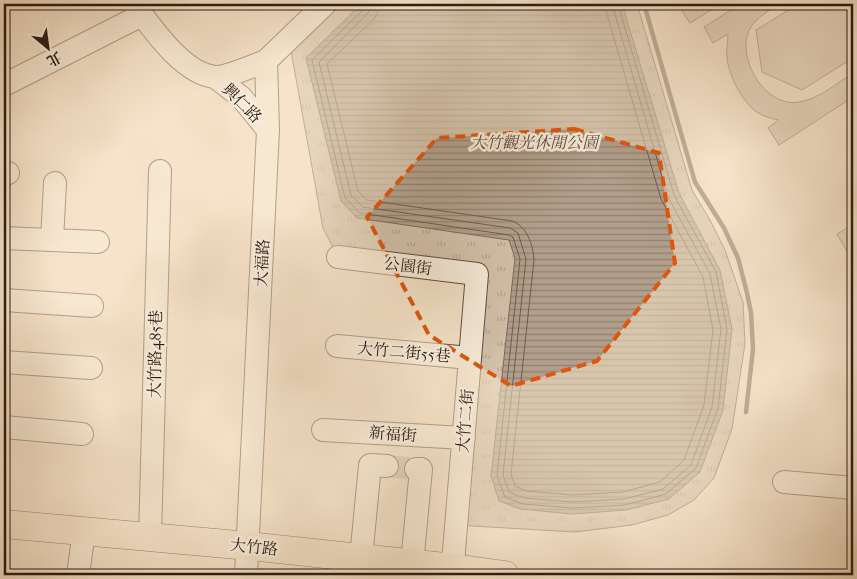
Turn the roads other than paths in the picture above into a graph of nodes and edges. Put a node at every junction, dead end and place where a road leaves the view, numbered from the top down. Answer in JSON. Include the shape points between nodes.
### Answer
{"nodes":[{"id":1,"x":325,"y":4,"type":"edge"},
{"id":2,"x":138,"y":9,"type":"edge"},
{"id":3,"x":266,"y":61,"type":"junction"},
{"id":4,"x":216,"y":77,"type":"junction"},
{"id":5,"x":4,"y":85,"type":"edge"},
{"id":6,"x":268,"y":130,"type":"junction"},
{"id":7,"x":160,"y":171,"type":"dead end"},
{"id":8,"x":55,"y":183,"type":"dead end"},
{"id":9,"x":4,"y":238,"type":"edge"},
{"id":10,"x":52,"y":240,"type":"junction"},
{"id":11,"x":98,"y":242,"type":"dead end"},
{"id":12,"x":338,"y":257,"type":"dead end"},
{"id":13,"x":477,"y":274,"type":"joint"},
{"id":14,"x":4,"y":300,"type":"edge"},
{"id":15,"x":92,"y":306,"type":"dead end"},
{"id":16,"x":337,"y":346,"type":"dead end"},
{"id":17,"x":470,"y":358,"type":"junction"},
{"id":18,"x":4,"y":362,"type":"edge"},
{"id":19,"x":91,"y":368,"type":"dead end"},
{"id":20,"x":4,"y":427,"type":"edge"},
{"id":21,"x":323,"y":430,"type":"dead end"},
{"id":22,"x":82,"y":434,"type":"dead end"},
{"id":23,"x":464,"y":438,"type":"junction"},
{"id":24,"x":387,"y":466,"type":"tunnel mouth"},
{"id":25,"x":416,"y":469,"type":"dead end"},
{"id":26,"x":784,"y":482,"type":"dead end"},
{"id":27,"x":853,"y":488,"type":"edge"},
{"id":28,"x":4,"y":524,"type":"edge"},
{"id":29,"x":84,"y":531,"type":"junction"},
{"id":30,"x":150,"y":537,"type":"junction"},
{"id":31,"x":249,"y":546,"type":"junction"},
{"id":32,"x":361,"y":558,"type":"junction"},
{"id":33,"x":412,"y":564,"type":"junction"},
{"id":34,"x":453,"y":572,"type":"edge"},
{"id":35,"x":78,"y":575,"type":"edge"},
{"id":36,"x":246,"y":575,"type":"edge"},
{"id":37,"x":505,"y":575,"type":"edge"}],
"edges":[{"from":1,"to":3,"type":"street"},
{"from":2,"to":4,"type":"street","name":"興仁路","via":[[170,51],[195,70]]},
{"from":2,"to":5,"type":"street"},
{"from":3,"to":4,"type":"street","name":"興仁路"},
{"from":3,"to":6,"type":"street","name":"大福路"},
{"from":4,"to":6,"type":"street","name":"興仁路","via":[[241,97]]},
{"from":6,"to":31,"type":"street","name":"大福路"},
{"from":7,"to":30,"type":"street","name":"大竹路485巷"},
{"from":8,"to":10,"type":"street"},
{"from":9,"to":10,"type":"street"},
{"from":10,"to":11,"type":"street"},
{"from":12,"to":13,"type":"street","name":"公園街"},
{"from":13,"to":17,"type":"street","name":"大竹二街"},
{"from":14,"to":15,"type":"street"},
{"from":16,"to":17,"type":"street","name":"大竹二街55巷"},
{"from":17,"to":23,"type":"street","name":"大竹二街"},
{"from":18,"to":19,"type":"street"},
{"from":20,"to":22,"type":"street"},
{"from":21,"to":23,"type":"street","name":"新福街"},
{"from":23,"to":34,"type":"street","name":"大竹二街"},
{"from":24,"to":32,"type":"street","via":[[370,465]]},
{"from":25,"to":33,"type":"street","via":[[421,469]]},
{"from":26,"to":27,"type":"street"},
{"from":28,"to":29,"type":"main road","name":"大竹路"},
{"from":29,"to":30,"type":"main road","name":"大竹路"},
{"from":29,"to":35,"type":"street"},
{"from":30,"to":31,"type":"main road","name":"大竹路"},
{"from":31,"to":32,"type":"main road","name":"大竹路"},
{"from":31,"to":36,"type":"street","name":"大福路"},
{"from":32,"to":33,"type":"main road","name":"大竹路"},
{"from":33,"to":34,"type":"main road","name":"大竹路"},
{"from":34,"to":37,"type":"main road","name":"大竹路"}]}
